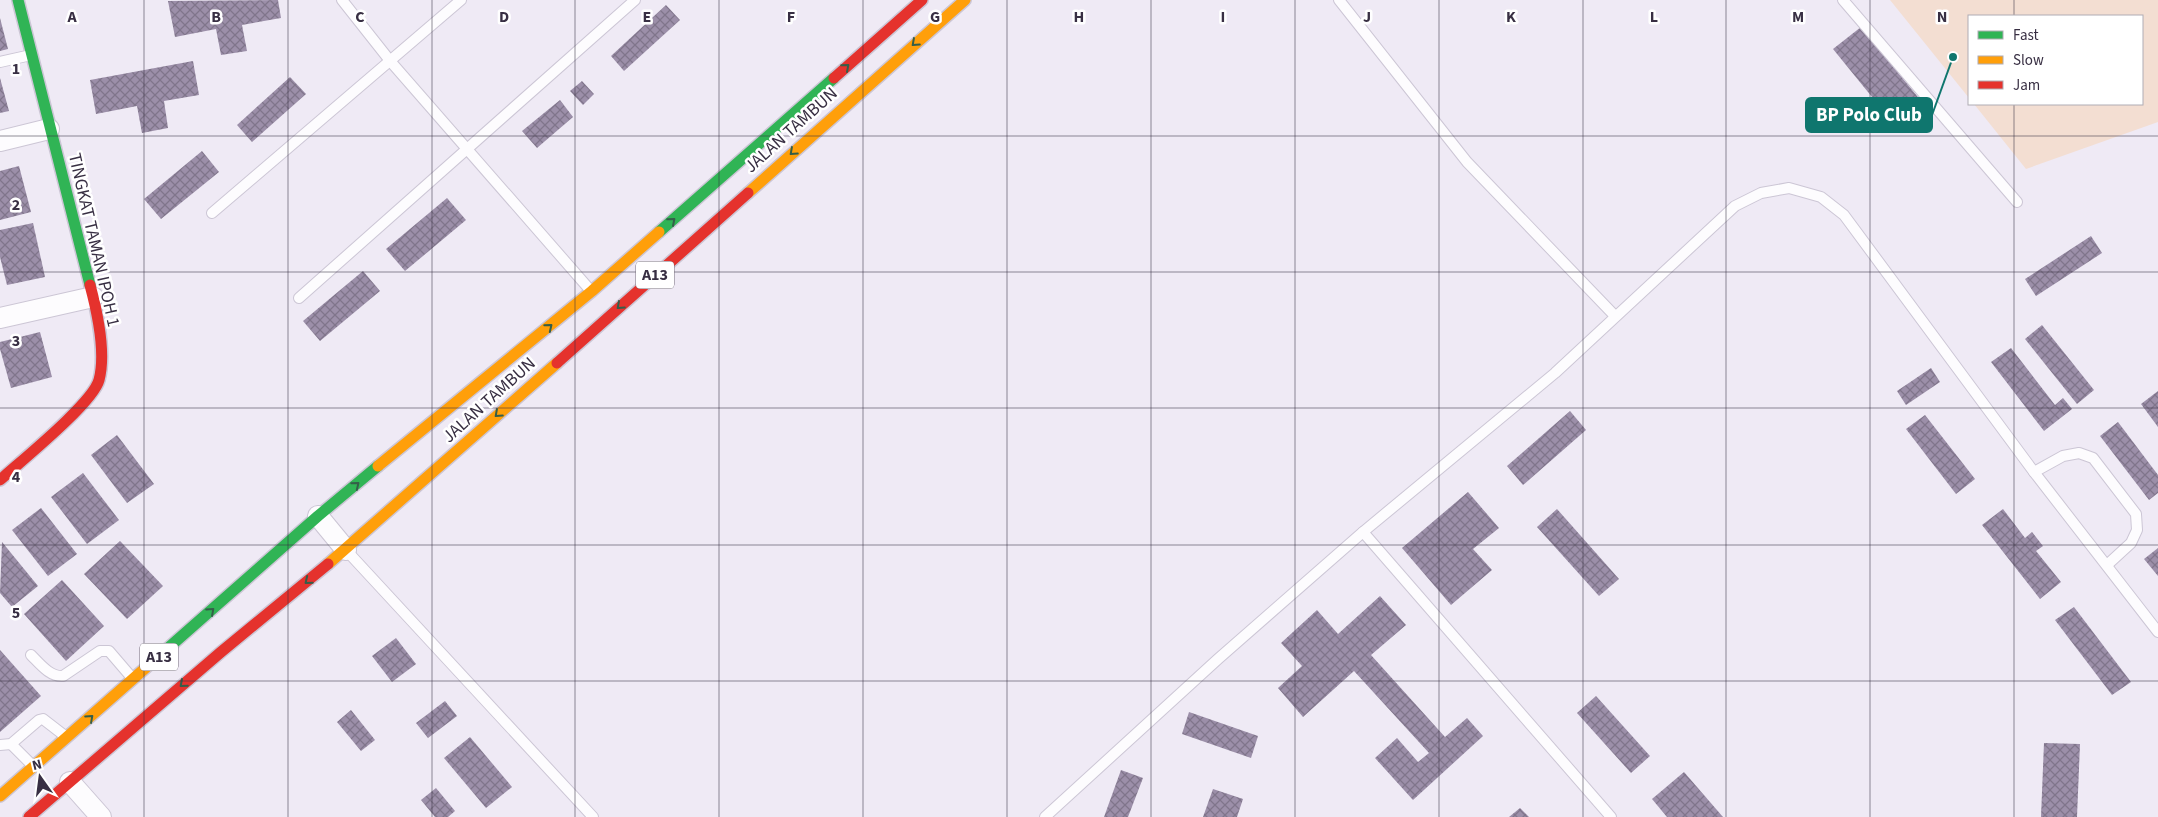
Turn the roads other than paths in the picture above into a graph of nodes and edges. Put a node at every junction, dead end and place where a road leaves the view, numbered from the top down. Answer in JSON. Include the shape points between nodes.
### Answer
{"nodes":[{"id":1,"x":18,"y":0,"type":"edge"},
{"id":2,"x":342,"y":0,"type":"edge"},
{"id":3,"x":461,"y":0,"type":"edge"},
{"id":4,"x":635,"y":0,"type":"edge"},
{"id":5,"x":922,"y":0,"type":"edge"},
{"id":6,"x":965,"y":0,"type":"edge"},
{"id":7,"x":1339,"y":0,"type":"edge"},
{"id":8,"x":1843,"y":0,"type":"edge"},
{"id":9,"x":32,"y":54,"type":"junction"},
{"id":10,"x":0,"y":62,"type":"edge"},
{"id":11,"x":391,"y":62,"type":"junction"},
{"id":12,"x":49,"y":129,"type":"junction"},
{"id":13,"x":0,"y":141,"type":"edge"},
{"id":14,"x":467,"y":148,"type":"junction"},
{"id":15,"x":2017,"y":202,"type":"dead end"},
{"id":16,"x":212,"y":213,"type":"dead end"},
{"id":17,"x":592,"y":291,"type":"junction"},
{"id":18,"x":93,"y":297,"type":"junction"},
{"id":19,"x":299,"y":298,"type":"dead end"},
{"id":20,"x":1615,"y":316,"type":"junction"},
{"id":21,"x":0,"y":318,"type":"edge"},
{"id":22,"x":2034,"y":472,"type":"junction"},
{"id":23,"x":0,"y":480,"type":"edge"},
{"id":24,"x":318,"y":516,"type":"junction"},
{"id":25,"x":1363,"y":532,"type":"junction"},
{"id":26,"x":346,"y":550,"type":"junction"},
{"id":27,"x":2106,"y":565,"type":"junction"},
{"id":28,"x":2158,"y":632,"type":"edge"},
{"id":29,"x":31,"y":655,"type":"dead end"},
{"id":30,"x":134,"y":680,"type":"junction"},
{"id":31,"x":68,"y":738,"type":"junction"},
{"id":32,"x":11,"y":744,"type":"junction"},
{"id":33,"x":0,"y":745,"type":"edge"},
{"id":34,"x":34,"y":767,"type":"junction"},
{"id":35,"x":70,"y":782,"type":"junction"},
{"id":36,"x":0,"y":796,"type":"edge"},
{"id":37,"x":29,"y":817,"type":"edge"},
{"id":38,"x":101,"y":817,"type":"edge"},
{"id":39,"x":593,"y":817,"type":"edge"},
{"id":40,"x":1045,"y":817,"type":"edge"},
{"id":41,"x":1611,"y":817,"type":"edge"}],
"edges":[{"from":1,"to":9,"type":"main road","name":"TINGKAT TAMAN IPOH 1"},
{"from":2,"to":11,"type":"lane"},
{"from":3,"to":11,"type":"lane"},
{"from":4,"to":14,"type":"lane"},
{"from":17,"to":5,"type":"main road","name":"JALAN TAMBUN","number":"A13","one_way":true},
{"from":6,"to":26,"type":"main road","name":"JALAN TAMBUN","number":"A13","one_way":true},
{"from":7,"to":20,"type":"lane","via":[[1467,162]]},
{"from":8,"to":15,"type":"lane"},
{"from":9,"to":10,"type":"lane"},
{"from":9,"to":12,"type":"main road","name":"TINGKAT TAMAN IPOH 1"},
{"from":11,"to":14,"type":"lane"},
{"from":11,"to":16,"type":"lane"},
{"from":12,"to":13,"type":"street"},
{"from":12,"to":18,"type":"main road","name":"TINGKAT TAMAN IPOH 1"},
{"from":14,"to":17,"type":"lane"},
{"from":14,"to":19,"type":"lane"},
{"from":24,"to":17,"type":"main road","name":"JALAN TAMBUN","number":"A13","one_way":true},
{"from":18,"to":21,"type":"street"},
{"from":18,"to":23,"type":"main road","name":"TINGKAT TAMAN IPOH 1","via":[[101,352],[99,381],[86,402]]},
{"from":20,"to":22,"type":"lane","via":[[1735,206],[1761,192],[1789,188],[1821,197],[1844,215]]},
{"from":20,"to":25,"type":"lane","via":[[1555,373]]},
{"from":22,"to":27,"type":"lane"},
{"from":22,"to":27,"type":"lane","via":[[2063,456],[2079,453],[2093,458],[2136,514],[2137,530],[2131,543]]},
{"from":24,"to":26,"type":"street"},
{"from":30,"to":24,"type":"main road","name":"JALAN TAMBUN","number":"A13","one_way":true},
{"from":25,"to":40,"type":"lane"},
{"from":25,"to":41,"type":"lane"},
{"from":26,"to":35,"type":"main road","name":"JALAN TAMBUN","number":"A13","one_way":true},
{"from":26,"to":39,"type":"lane"},
{"from":27,"to":28,"type":"lane"},
{"from":29,"to":30,"type":"lane","via":[[48,671],[63,676],[100,651],[109,651]]},
{"from":31,"to":30,"type":"main road","name":"JALAN TAMBUN","number":"A13","one_way":true},
{"from":31,"to":32,"type":"lane","via":[[44,719]]},
{"from":31,"to":34,"type":"main road","name":"JALAN TAMBUN","number":"A13"},
{"from":32,"to":33,"type":"lane"},
{"from":32,"to":34,"type":"lane"},
{"from":34,"to":36,"type":"main road","name":"JALAN TAMBUN","number":"A13"},
{"from":35,"to":37,"type":"main road","name":"JALAN TAMBUN","number":"A13"},
{"from":35,"to":38,"type":"street"}]}
